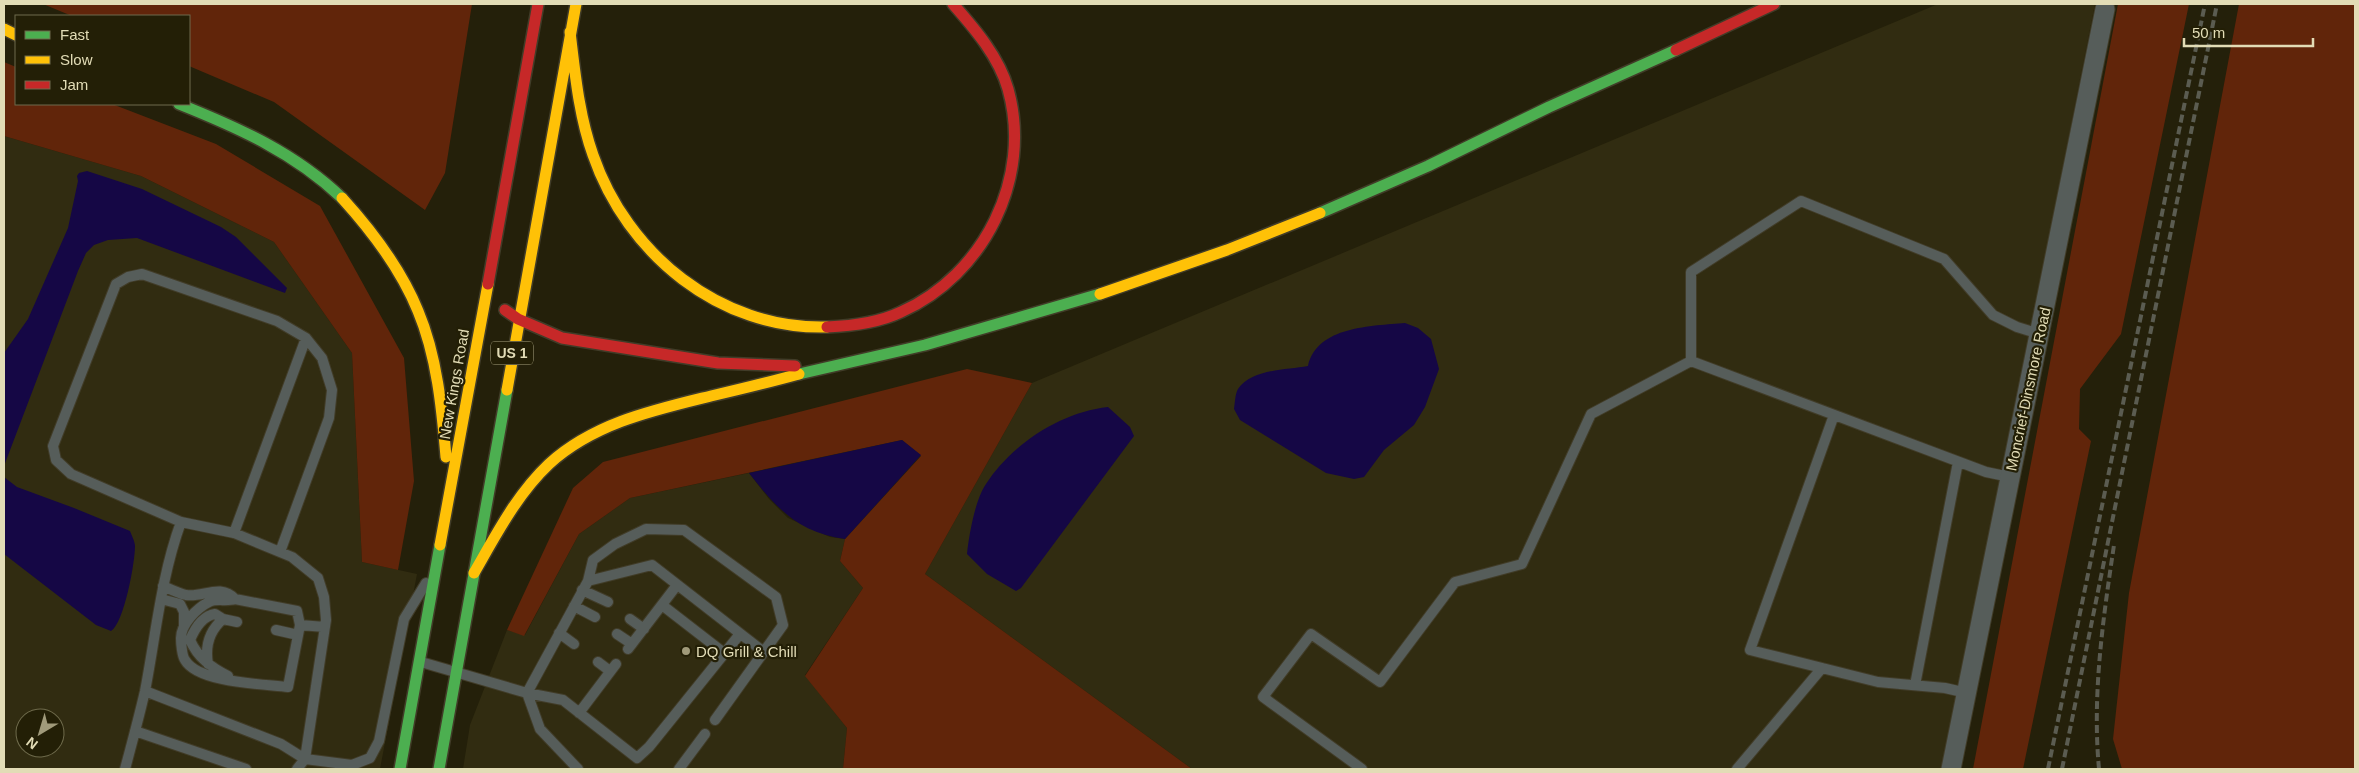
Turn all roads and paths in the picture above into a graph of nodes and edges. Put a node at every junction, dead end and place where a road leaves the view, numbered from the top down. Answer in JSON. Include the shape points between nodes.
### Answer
{"nodes":[{"id":1,"x":538,"y":4,"type":"edge"},
{"id":2,"x":576,"y":4,"type":"edge"},
{"id":3,"x":953,"y":4,"type":"edge"},
{"id":4,"x":1774,"y":4,"type":"edge"},
{"id":5,"x":2105,"y":8,"type":"dead end"},
{"id":6,"x":570,"y":32,"type":"junction"},
{"id":7,"x":181,"y":105,"type":"edge"},
{"id":8,"x":485,"y":296,"type":"junction"},
{"id":9,"x":518,"y":319,"type":"junction"},
{"id":10,"x":2040,"y":334,"type":"junction"},
{"id":11,"x":306,"y":338,"type":"junction"},
{"id":12,"x":1691,"y":362,"type":"junction"},
{"id":13,"x":824,"y":368,"type":"junction"},
{"id":14,"x":1834,"y":415,"type":"junction"},
{"id":15,"x":1958,"y":462,"type":"junction"},
{"id":16,"x":2010,"y":477,"type":"junction"},
{"id":17,"x":449,"y":500,"type":"junction"},
{"id":18,"x":181,"y":522,"type":"junction"},
{"id":19,"x":234,"y":533,"type":"junction"},
{"id":20,"x":280,"y":552,"type":"junction"},
{"id":21,"x":436,"y":570,"type":"junction"},
{"id":22,"x":474,"y":573,"type":"junction"},
{"id":23,"x":677,"y":584,"type":"junction"},
{"id":24,"x":585,"y":585,"type":"junction"},
{"id":25,"x":163,"y":586,"type":"junction"},
{"id":26,"x":160,"y":599,"type":"junction"},
{"id":27,"x":235,"y":599,"type":"junction"},
{"id":28,"x":608,"y":602,"type":"dead end"},
{"id":29,"x":662,"y":605,"type":"junction"},
{"id":30,"x":574,"y":606,"type":"junction"},
{"id":31,"x":595,"y":617,"type":"dead end"},
{"id":32,"x":223,"y":619,"type":"junction"},
{"id":33,"x":630,"y":619,"type":"dead end"},
{"id":34,"x":237,"y":622,"type":"dead end"},
{"id":35,"x":184,"y":626,"type":"junction"},
{"id":36,"x":325,"y":627,"type":"junction"},
{"id":37,"x":644,"y":629,"type":"junction"},
{"id":38,"x":276,"y":630,"type":"dead end"},
{"id":39,"x":299,"y":630,"type":"junction"},
{"id":40,"x":559,"y":633,"type":"junction"},
{"id":41,"x":618,"y":634,"type":"dead end"},
{"id":42,"x":740,"y":634,"type":"junction"},
{"id":43,"x":574,"y":644,"type":"dead end"},
{"id":44,"x":764,"y":652,"type":"junction"},
{"id":45,"x":724,"y":653,"type":"junction"},
{"id":46,"x":420,"y":662,"type":"junction"},
{"id":47,"x":598,"y":662,"type":"dead end"},
{"id":48,"x":208,"y":664,"type":"junction"},
{"id":49,"x":1822,"y":668,"type":"junction"},
{"id":50,"x":455,"y":673,"type":"junction"},
{"id":51,"x":239,"y":682,"type":"junction"},
{"id":52,"x":1915,"y":686,"type":"junction"},
{"id":53,"x":145,"y":691,"type":"junction"},
{"id":54,"x":527,"y":693,"type":"junction"},
{"id":55,"x":1967,"y":693,"type":"junction"},
{"id":56,"x":579,"y":713,"type":"junction"},
{"id":57,"x":715,"y":720,"type":"dead end"},
{"id":58,"x":135,"y":731,"type":"junction"},
{"id":59,"x":704,"y":734,"type":"dead end"},
{"id":60,"x":305,"y":759,"type":"junction"},
{"id":61,"x":126,"y":769,"type":"edge"},
{"id":62,"x":246,"y":769,"type":"edge"},
{"id":63,"x":297,"y":769,"type":"edge"},
{"id":64,"x":400,"y":769,"type":"edge"},
{"id":65,"x":439,"y":769,"type":"edge"},
{"id":66,"x":578,"y":769,"type":"edge"},
{"id":67,"x":679,"y":769,"type":"edge"},
{"id":68,"x":1362,"y":769,"type":"edge"},
{"id":69,"x":1737,"y":769,"type":"edge"},
{"id":70,"x":1951,"y":769,"type":"edge"}],
"edges":[{"from":1,"to":8,"type":"highway","name":"New Kings Road","number":"US 1"},
{"from":2,"to":6,"type":"highway","number":"US 1"},
{"from":3,"to":6,"type":"highway","via":[[979,33],[1008,90],[1015,125],[1013,169],[1002,209],[994,226],[965,266],[939,290],[902,313],[838,328],[775,322],[746,313],[682,280],[657,258],[626,222],[592,155],[579,101]]},
{"from":4,"to":13,"type":"highway","via":[[1545,109],[1477,144],[1292,225],[1074,302],[930,344]]},
{"from":5,"to":10,"type":"street","name":"Moncrief-Dinsmore Road"},
{"from":6,"to":9,"type":"highway","number":"US 1"},
{"from":7,"to":17,"type":"highway","via":[[244,131],[294,159],[340,195],[383,247],[420,314],[443,415]]},
{"from":8,"to":9,"type":"highway"},
{"from":8,"to":17,"type":"highway","name":"New Kings Road","number":"US 1"},
{"from":9,"to":13,"type":"highway","via":[[562,338],[718,363]]},
{"from":9,"to":22,"type":"highway","number":"US 1"},
{"from":10,"to":12,"type":"lane","via":[[1993,315],[1944,259],[1801,201],[1691,272]]},
{"from":10,"to":16,"type":"street","name":"Moncrief-Dinsmore Road"},
{"from":11,"to":18,"type":"lane","via":[[277,321],[142,274],[116,284],[53,446],[56,460],[71,474]]},
{"from":11,"to":19,"type":"lane"},
{"from":11,"to":20,"type":"lane","via":[[322,358],[332,390],[329,418]]},
{"from":12,"to":14,"type":"lane"},
{"from":12,"to":68,"type":"lane","via":[[1591,414],[1522,564],[1455,582],[1380,682],[1311,634],[1263,697]]},
{"from":13,"to":22,"type":"highway","via":[[642,415],[578,441],[552,463],[514,504]]},
{"from":14,"to":15,"type":"lane"},
{"from":14,"to":49,"type":"lane","via":[[1750,650]]},
{"from":15,"to":16,"type":"lane"},
{"from":15,"to":52,"type":"lane"},
{"from":16,"to":55,"type":"street","name":"Moncrief-Dinsmore Road"},
{"from":17,"to":21,"type":"highway","name":"New Kings Road","number":"US 1"},
{"from":18,"to":19,"type":"lane"},
{"from":18,"to":25,"type":"lane"},
{"from":19,"to":20,"type":"lane"},
{"from":20,"to":36,"type":"lane","via":[[292,557],[318,578],[324,597]]},
{"from":21,"to":46,"type":"highway","name":"New Kings Road","number":"US 1"},
{"from":21,"to":60,"type":"lane","via":[[419,591],[404,619],[379,741],[370,758],[352,766]]},
{"from":22,"to":50,"type":"highway","number":"US 1"},
{"from":23,"to":24,"type":"lane","via":[[652,565]]},
{"from":23,"to":29,"type":"lane"},
{"from":23,"to":42,"type":"lane"},
{"from":24,"to":28,"type":"lane"},
{"from":24,"to":30,"type":"lane"},
{"from":24,"to":44,"type":"lane","via":[[593,560],[615,544],[646,529],[684,530],[776,597],[783,625]]},
{"from":25,"to":26,"type":"lane"},
{"from":25,"to":27,"type":"lane","via":[[187,595],[212,590],[230,593]]},
{"from":26,"to":35,"type":"lane","via":[[180,604],[184,612]]},
{"from":26,"to":53,"type":"lane"},
{"from":27,"to":35,"type":"lane","via":[[210,602]]},
{"from":27,"to":39,"type":"lane","via":[[297,611]]},
{"from":29,"to":37,"type":"lane"},
{"from":29,"to":45,"type":"lane"},
{"from":30,"to":31,"type":"lane"},
{"from":30,"to":40,"type":"lane"},
{"from":32,"to":34,"type":"lane"},
{"from":32,"to":48,"type":"lane","via":[[209,637]]},
{"from":32,"to":48,"type":"lane","via":[[215,614],[207,615],[190,640]]},
{"from":33,"to":37,"type":"lane"},
{"from":35,"to":51,"type":"lane","via":[[181,636],[185,660],[196,670]]},
{"from":36,"to":39,"type":"lane"},
{"from":36,"to":60,"type":"lane"},
{"from":37,"to":41,"type":"lane","via":[[630,646]]},
{"from":38,"to":39,"type":"lane"},
{"from":39,"to":51,"type":"lane","via":[[288,687]]},
{"from":40,"to":43,"type":"lane"},
{"from":40,"to":54,"type":"lane"},
{"from":42,"to":44,"type":"lane"},
{"from":42,"to":45,"type":"lane"},
{"from":44,"to":57,"type":"lane"},
{"from":45,"to":56,"type":"lane","via":[[637,758]]},
{"from":46,"to":50,"type":"lane"},
{"from":46,"to":64,"type":"highway","name":"New Kings Road","number":"US 1"},
{"from":47,"to":56,"type":"lane","via":[[613,668]]},
{"from":48,"to":51,"type":"lane"},
{"from":49,"to":52,"type":"lane","via":[[1878,682]]},
{"from":49,"to":69,"type":"lane"},
{"from":50,"to":54,"type":"lane"},
{"from":50,"to":65,"type":"highway","number":"US 1"},
{"from":52,"to":55,"type":"lane"},
{"from":53,"to":58,"type":"lane"},
{"from":53,"to":60,"type":"lane","via":[[281,744]]},
{"from":54,"to":56,"type":"lane","via":[[563,700]]},
{"from":54,"to":66,"type":"lane","via":[[540,729]]},
{"from":55,"to":70,"type":"street","name":"Moncrief-Dinsmore Road"},
{"from":58,"to":61,"type":"lane"},
{"from":58,"to":62,"type":"lane"},
{"from":59,"to":67,"type":"lane"},
{"from":60,"to":63,"type":"lane"}]}
